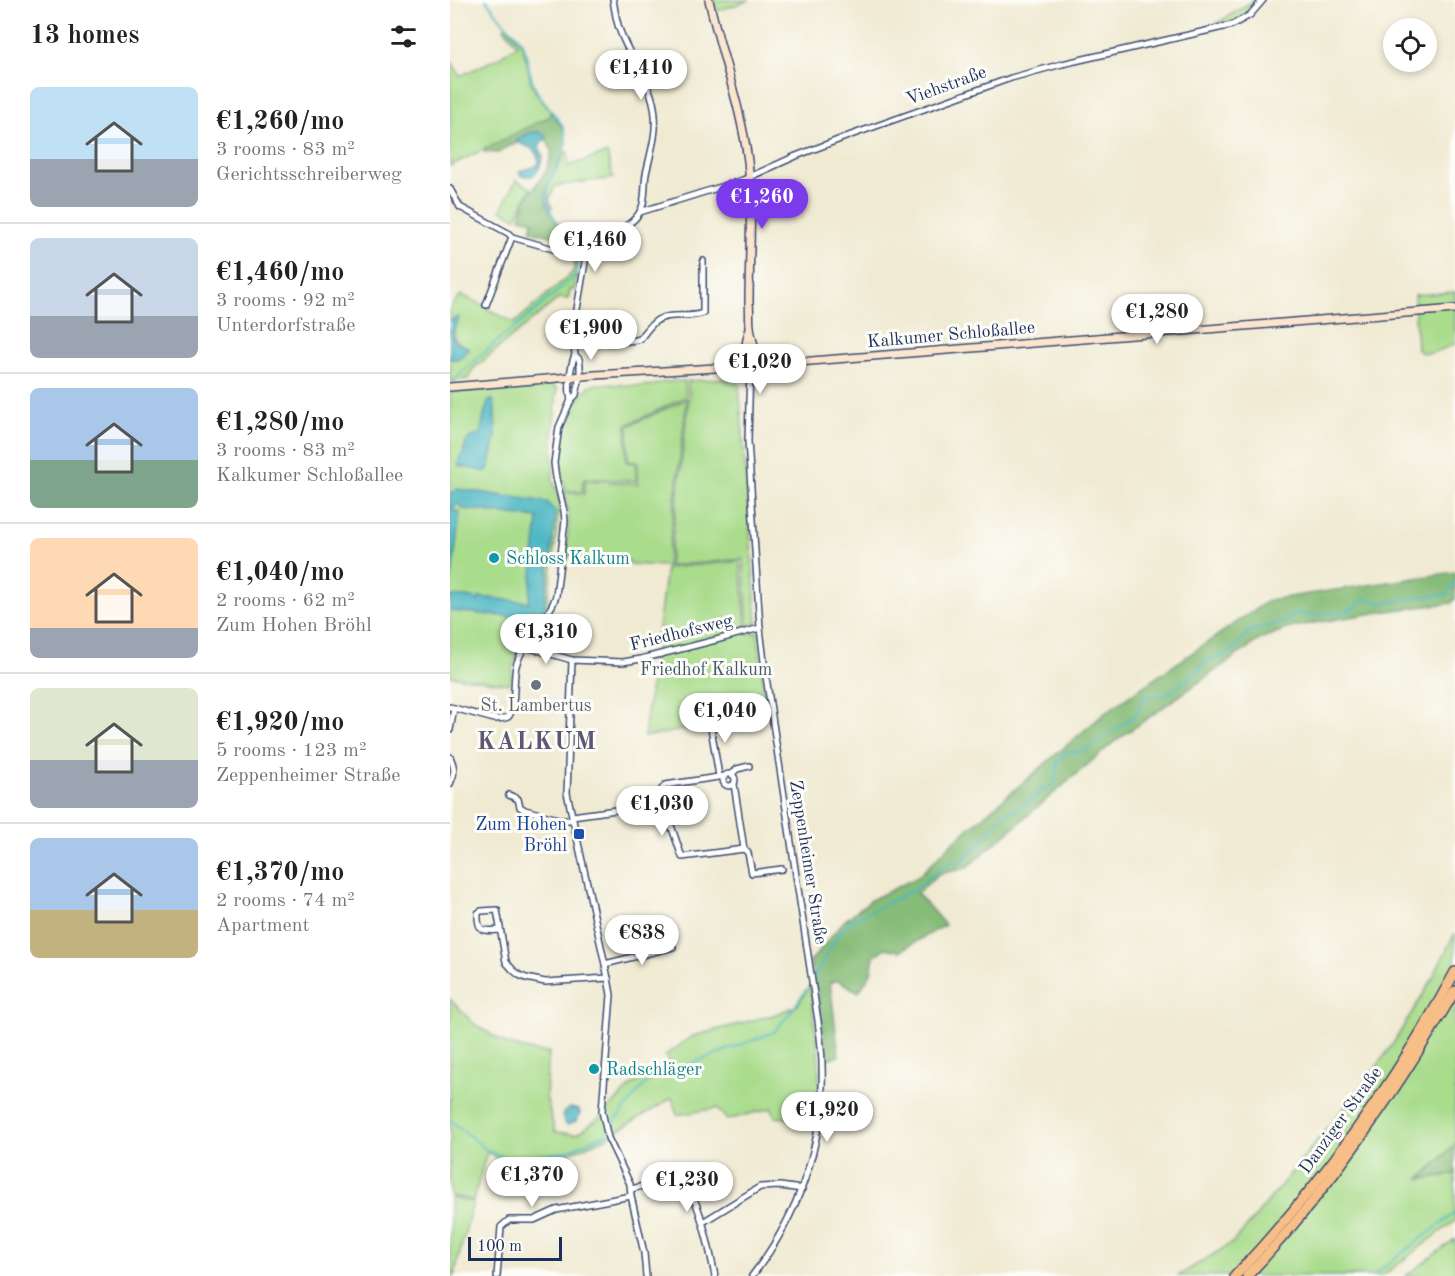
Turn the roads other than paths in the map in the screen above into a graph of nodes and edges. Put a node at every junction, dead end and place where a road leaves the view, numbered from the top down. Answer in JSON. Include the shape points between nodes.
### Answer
{"nodes":[{"id":1,"x":613,"y":0,"type":"edge"},
{"id":2,"x":709,"y":0,"type":"edge"},
{"id":3,"x":1263,"y":0,"type":"edge"},
{"id":4,"x":749,"y":178,"type":"junction"},
{"id":5,"x":450,"y":189,"type":"edge"},
{"id":6,"x":640,"y":212,"type":"junction"},
{"id":7,"x":512,"y":237,"type":"junction"},
{"id":8,"x":588,"y":252,"type":"junction"},
{"id":9,"x":703,"y":261,"type":"dead end"},
{"id":10,"x":486,"y":305,"type":"dead end"},
{"id":11,"x":1455,"y":309,"type":"edge"},
{"id":12,"x":573,"y":343,"type":"junction"},
{"id":13,"x":575,"y":356,"type":"junction"},
{"id":14,"x":750,"y":366,"type":"junction"},
{"id":15,"x":580,"y":376,"type":"junction"},
{"id":16,"x":571,"y":377,"type":"junction"},
{"id":17,"x":453,"y":387,"type":"edge"},
{"id":18,"x":571,"y":400,"type":"junction"},
{"id":19,"x":760,"y":628,"type":"junction"},
{"id":20,"x":526,"y":647,"type":"junction"},
{"id":21,"x":572,"y":660,"type":"junction"},
{"id":22,"x":452,"y":708,"type":"edge"},
{"id":23,"x":745,"y":722,"type":"dead end"},
{"id":24,"x":450,"y":730,"type":"edge"},
{"id":25,"x":450,"y":757,"type":"edge"},
{"id":26,"x":749,"y":766,"type":"dead end"},
{"id":27,"x":732,"y":774,"type":"junction"},
{"id":28,"x":722,"y":776,"type":"junction"},
{"id":29,"x":450,"y":784,"type":"edge"},
{"id":30,"x":734,"y":784,"type":"junction"},
{"id":31,"x":509,"y":795,"type":"dead end"},
{"id":32,"x":651,"y":804,"type":"junction"},
{"id":33,"x":572,"y":818,"type":"junction"},
{"id":34,"x":744,"y":849,"type":"junction"},
{"id":35,"x":782,"y":869,"type":"dead end"},
{"id":36,"x":500,"y":930,"type":"junction"},
{"id":37,"x":673,"y":947,"type":"dead end"},
{"id":38,"x":605,"y":964,"type":"junction"},
{"id":39,"x":1455,"y":972,"type":"edge"},
{"id":40,"x":608,"y":978,"type":"junction"},
{"id":41,"x":1455,"y":991,"type":"edge"},
{"id":42,"x":631,"y":1188,"type":"junction"},
{"id":43,"x":801,"y":1189,"type":"junction"},
{"id":44,"x":631,"y":1196,"type":"junction"},
{"id":45,"x":703,"y":1222,"type":"junction"},
{"id":46,"x":497,"y":1276,"type":"edge"},
{"id":47,"x":646,"y":1276,"type":"edge"},
{"id":48,"x":715,"y":1276,"type":"edge"},
{"id":49,"x":752,"y":1276,"type":"edge"},
{"id":50,"x":1235,"y":1276,"type":"edge"},
{"id":51,"x":1247,"y":1276,"type":"edge"}],
"edges":[{"from":1,"to":6,"type":"street","via":[[620,31],[645,78],[656,117]]},
{"from":2,"to":4,"type":"main road","via":[[744,135]]},
{"from":3,"to":4,"type":"street","name":"Viehstraße","via":[[1250,15],[1232,25],[1011,78],[851,135]]},
{"from":4,"to":6,"type":"street","name":"Viehstraße"},
{"from":4,"to":14,"type":"main road","via":[[750,329],[755,357]]},
{"from":5,"to":7,"type":"street","via":[[460,207]]},
{"from":6,"to":8,"type":"street"},
{"from":7,"to":8,"type":"street","via":[[578,254]]},
{"from":7,"to":10,"type":"street"},
{"from":8,"to":12,"type":"street"},
{"from":9,"to":12,"type":"street","via":[[703,313],[657,320],[636,340]]},
{"from":11,"to":14,"type":"main road","name":"Kalkumer Schloßallee"},
{"from":12,"to":13,"type":"street"},
{"from":13,"to":15,"type":"street","via":[[579,359]]},
{"from":13,"to":16,"type":"street"},
{"from":14,"to":15,"type":"main road","name":"Kalkumer Schloßallee"},
{"from":14,"to":19,"type":"street","name":"Zeppenheimer Straße","via":[[748,441]]},
{"from":15,"to":16,"type":"main road","name":"Kalkumer Schloßallee"},
{"from":15,"to":18,"type":"street"},
{"from":16,"to":17,"type":"main road","name":"Kalkumer Schloßallee"},
{"from":16,"to":18,"type":"street"},
{"from":18,"to":20,"type":"street","via":[[559,427],[554,463],[565,521],[556,597]]},
{"from":19,"to":21,"type":"street","name":"Friedhofsweg","via":[[641,659]]},
{"from":19,"to":43,"type":"street","name":"Zeppenheimer Straße","via":[[821,1044],[817,1137]]},
{"from":20,"to":21,"type":"street","name":"Friedhofsweg"},
{"from":20,"to":22,"type":"street","via":[[517,665],[508,716],[494,719]]},
{"from":21,"to":33,"type":"street","via":[[567,793]]},
{"from":22,"to":24,"type":"street"},
{"from":23,"to":28,"type":"street","via":[[711,728]]},
{"from":25,"to":29,"type":"street","via":[[455,768]]},
{"from":26,"to":27,"type":"street"},
{"from":27,"to":28,"type":"street"},
{"from":27,"to":30,"type":"street"},
{"from":28,"to":30,"type":"street","via":[[724,785]]},
{"from":28,"to":32,"type":"street","via":[[665,785]]},
{"from":30,"to":34,"type":"street"},
{"from":31,"to":33,"type":"street","via":[[518,799],[525,810],[562,820]]},
{"from":32,"to":33,"type":"street"},
{"from":32,"to":34,"type":"street","via":[[665,808],[682,857]]},
{"from":33,"to":38,"type":"street"},
{"from":34,"to":35,"type":"street","via":[[752,873]]},
{"from":36,"to":36,"type":"street","via":[[497,910],[478,913],[482,929]]},
{"from":36,"to":40,"type":"street","via":[[506,962],[526,978],[545,982]]},
{"from":37,"to":38,"type":"street"},
{"from":38,"to":40,"type":"street"},
{"from":39,"to":50,"type":"highway","name":"Danziger Straße","via":[[1368,1114],[1275,1233]]},
{"from":40,"to":42,"type":"street","via":[[610,1015],[602,1111],[608,1138]]},
{"from":41,"to":51,"type":"highway","name":"Danziger Straße","via":[[1394,1090],[1336,1173]]},
{"from":42,"to":44,"type":"street"},
{"from":42,"to":45,"type":"street","via":[[681,1182],[691,1191]]},
{"from":43,"to":45,"type":"street","via":[[760,1187]]},
{"from":43,"to":49,"type":"street","name":"Zeppenheimer Straße","via":[[768,1255]]},
{"from":44,"to":46,"type":"street","via":[[556,1210],[534,1220],[507,1221],[501,1227]]},
{"from":44,"to":47,"type":"street"},
{"from":45,"to":48,"type":"street"}]}
